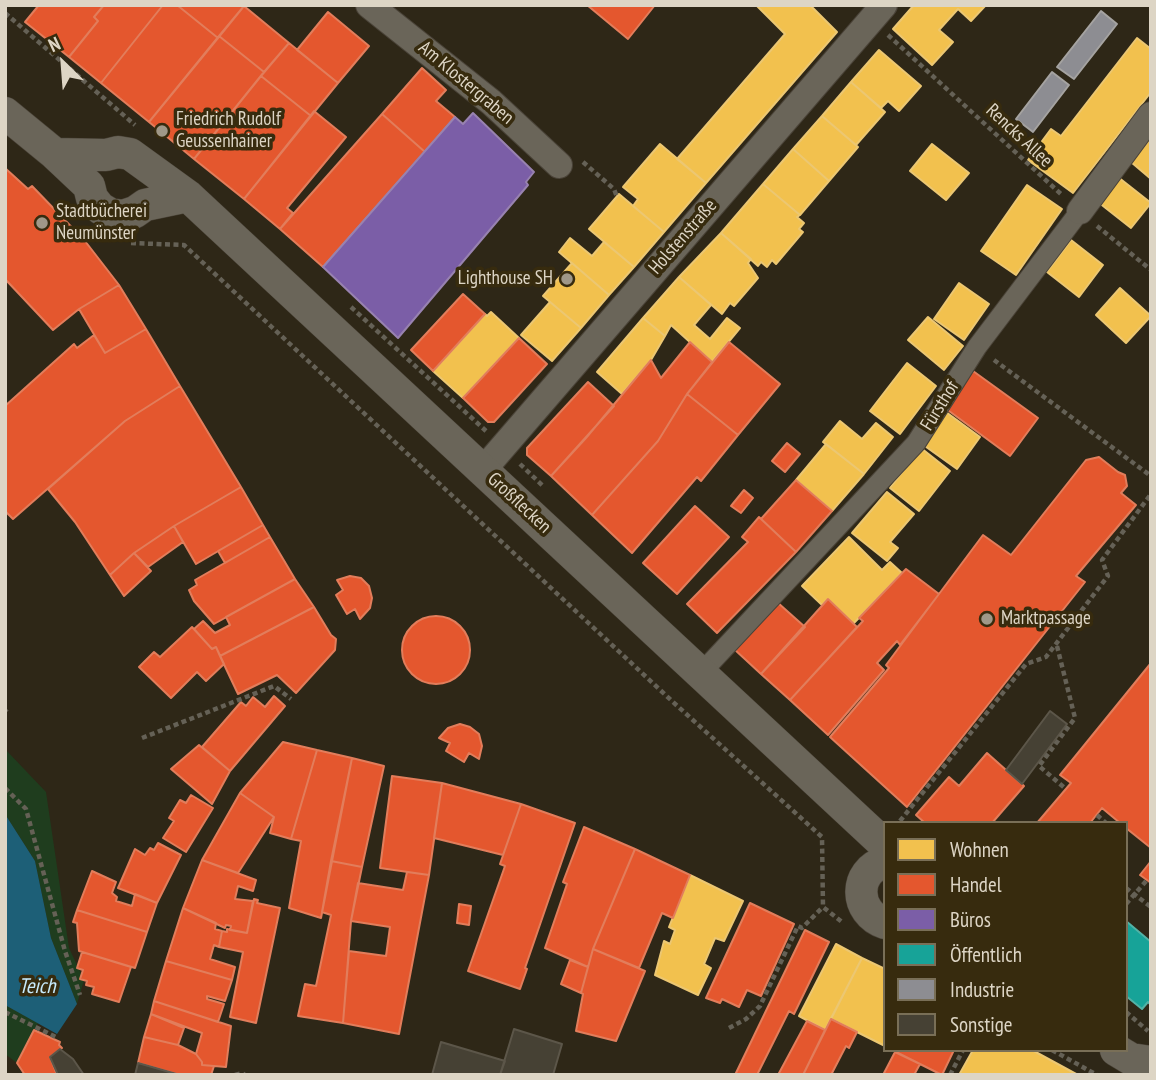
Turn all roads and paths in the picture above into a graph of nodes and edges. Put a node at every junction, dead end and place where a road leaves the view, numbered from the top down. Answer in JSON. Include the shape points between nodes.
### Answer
{"nodes":[{"id":1,"x":369,"y":5,"type":"edge"},
{"id":2,"x":878,"y":12,"type":"edge"},
{"id":3,"x":5,"y":113,"type":"edge"},
{"id":4,"x":1151,"y":115,"type":"edge"},
{"id":5,"x":55,"y":154,"type":"junction"},
{"id":6,"x":106,"y":155,"type":"junction"},
{"id":7,"x":559,"y":165,"type":"joint"},
{"id":8,"x":149,"y":169,"type":"junction"},
{"id":9,"x":89,"y":186,"type":"junction"},
{"id":10,"x":188,"y":196,"type":"junction"},
{"id":11,"x":617,"y":197,"type":"dead end"},
{"id":12,"x":145,"y":205,"type":"junction"},
{"id":13,"x":1080,"y":211,"type":"junction"},
{"id":14,"x":122,"y":243,"type":"dead end"},
{"id":15,"x":1151,"y":270,"type":"edge"},
{"id":16,"x":977,"y":347,"type":"junction"},
{"id":17,"x":483,"y":470,"type":"junction"},
{"id":18,"x":1151,"y":476,"type":"edge"},
{"id":19,"x":1151,"y":495,"type":"edge"},
{"id":20,"x":1057,"y":645,"type":"junction"},
{"id":21,"x":701,"y":673,"type":"junction"},
{"id":22,"x":291,"y":699,"type":"dead end"},
{"id":23,"x":142,"y":737,"type":"dead end"},
{"id":24,"x":5,"y":788,"type":"edge"},
{"id":25,"x":1066,"y":789,"type":"dead end"},
{"id":26,"x":850,"y":810,"type":"junction"},
{"id":27,"x":1097,"y":815,"type":"dead end"},
{"id":28,"x":902,"y":821,"type":"edge"},
{"id":29,"x":1104,"y":821,"type":"edge"},
{"id":30,"x":883,"y":828,"type":"edge"},
{"id":31,"x":822,"y":837,"type":"dead end"},
{"id":32,"x":876,"y":866,"type":"edge"},
{"id":33,"x":1147,"y":880,"type":"dead end"},
{"id":34,"x":1128,"y":890,"type":"edge"},
{"id":35,"x":1128,"y":902,"type":"edge"},
{"id":36,"x":823,"y":907,"type":"dead end"},
{"id":37,"x":1151,"y":907,"type":"edge"},
{"id":38,"x":883,"y":922,"type":"edge"},
{"id":39,"x":80,"y":995,"type":"dead end"},
{"id":40,"x":5,"y":1012,"type":"edge"},
{"id":41,"x":1128,"y":1014,"type":"edge"},
{"id":42,"x":729,"y":1028,"type":"dead end"},
{"id":43,"x":1151,"y":1029,"type":"edge"},
{"id":44,"x":55,"y":1037,"type":"dead end"},
{"id":45,"x":962,"y":1052,"type":"edge"},
{"id":46,"x":1056,"y":1052,"type":"edge"},
{"id":47,"x":235,"y":1075,"type":"edge"},
{"id":48,"x":245,"y":1075,"type":"edge"},
{"id":49,"x":950,"y":1075,"type":"edge"},
{"id":50,"x":1097,"y":1075,"type":"edge"}],
"edges":[{"from":1,"to":7,"type":"street","name":"Am Klostergraben","via":[[491,102]]},
{"from":2,"to":13,"type":"path","name":"Rencks Allee"},
{"from":2,"to":17,"type":"street","name":"Holstenstraße"},
{"from":3,"to":5,"type":"street"},
{"from":4,"to":13,"type":"street","name":"Fürsthof"},
{"from":5,"to":6,"type":"street","name":"Großflecken"},
{"from":5,"to":9,"type":"street"},
{"from":6,"to":8,"type":"street","name":"Großflecken","via":[[131,154]]},
{"from":6,"to":9,"type":"street","via":[[97,163]]},
{"from":7,"to":11,"type":"path","via":[[577,156]]},
{"from":8,"to":10,"type":"street","name":"Großflecken"},
{"from":8,"to":12,"type":"street","via":[[153,181]]},
{"from":9,"to":12,"type":"street","via":[[92,198],[110,214],[123,216]]},
{"from":10,"to":12,"type":"street"},
{"from":10,"to":17,"type":"street","name":"Großflecken"},
{"from":13,"to":15,"type":"path","name":"Rencks Allee"},
{"from":13,"to":16,"type":"street","name":"Fürsthof"},
{"from":14,"to":31,"type":"path","via":[[184,246]]},
{"from":16,"to":18,"type":"path"},
{"from":16,"to":21,"type":"street","name":"Fürsthof","via":[[916,443]]},
{"from":17,"to":21,"type":"street","name":"Großflecken"},
{"from":19,"to":20,"type":"path","via":[[1102,560],[1108,576]]},
{"from":20,"to":25,"type":"path","via":[[1075,718],[1039,766]]},
{"from":20,"to":28,"type":"path","via":[[1046,657],[1026,664]]},
{"from":21,"to":26,"type":"street","name":"Großflecken"},
{"from":22,"to":23,"type":"path","via":[[274,686]]},
{"from":24,"to":39,"type":"path","via":[[26,809]]},
{"from":26,"to":30,"type":"street","name":"Großflecken"},
{"from":26,"to":32,"type":"street"},
{"from":27,"to":29,"type":"path"},
{"from":32,"to":38,"type":"street","via":[[862,882],[860,894],[871,916]]},
{"from":33,"to":35,"type":"path","bridge":true},
{"from":34,"to":37,"type":"path"},
{"from":36,"to":42,"type":"path","via":[[802,928],[798,926],[760,1006]]},
{"from":40,"to":44,"type":"path"},
{"from":41,"to":43,"type":"path"},
{"from":45,"to":49,"type":"path"},
{"from":46,"to":50,"type":"path"},
{"from":47,"to":48,"type":"path"}]}
